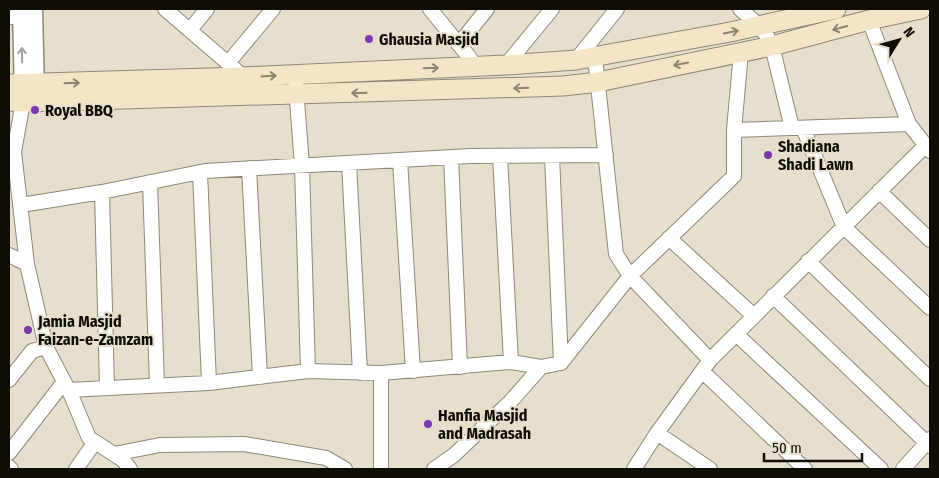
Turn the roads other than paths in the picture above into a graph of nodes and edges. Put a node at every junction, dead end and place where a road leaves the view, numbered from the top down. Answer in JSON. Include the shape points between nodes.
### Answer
{"nodes":[{"id":1,"x":165,"y":9,"type":"edge"},
{"id":2,"x":207,"y":9,"type":"edge"},
{"id":3,"x":273,"y":9,"type":"edge"},
{"id":4,"x":430,"y":9,"type":"edge"},
{"id":5,"x":487,"y":9,"type":"edge"},
{"id":6,"x":552,"y":9,"type":"edge"},
{"id":7,"x":617,"y":9,"type":"edge"},
{"id":8,"x":741,"y":9,"type":"edge"},
{"id":9,"x":836,"y":9,"type":"edge"},
{"id":10,"x":921,"y":9,"type":"edge"},
{"id":11,"x":21,"y":13,"type":"edge"},
{"id":12,"x":869,"y":20,"type":"junction"},
{"id":13,"x":760,"y":26,"type":"junction"},
{"id":14,"x":190,"y":30,"type":"junction"},
{"id":15,"x":459,"y":44,"type":"junction"},
{"id":16,"x":772,"y":46,"type":"junction"},
{"id":17,"x":741,"y":52,"type":"junction"},
{"id":18,"x":595,"y":58,"type":"junction"},
{"id":19,"x":576,"y":60,"type":"junction"},
{"id":20,"x":228,"y":63,"type":"junction"},
{"id":21,"x":474,"y":66,"type":"junction"},
{"id":22,"x":506,"y":66,"type":"junction"},
{"id":23,"x":295,"y":74,"type":"junction"},
{"id":24,"x":242,"y":77,"type":"junction"},
{"id":25,"x":598,"y":82,"type":"junction"},
{"id":26,"x":23,"y":93,"type":"edge"},
{"id":27,"x":296,"y":95,"type":"junction"},
{"id":28,"x":909,"y":124,"type":"junction"},
{"id":29,"x":798,"y":128,"type":"junction"},
{"id":30,"x":734,"y":130,"type":"junction"},
{"id":31,"x":927,"y":148,"type":"edge"},
{"id":32,"x":606,"y":155,"type":"junction"},
{"id":33,"x":12,"y":156,"type":"edge"},
{"id":34,"x":500,"y":156,"type":"junction"},
{"id":35,"x":552,"y":156,"type":"junction"},
{"id":36,"x":452,"y":157,"type":"junction"},
{"id":37,"x":400,"y":160,"type":"junction"},
{"id":38,"x":349,"y":163,"type":"junction"},
{"id":39,"x":302,"y":166,"type":"junction"},
{"id":40,"x":249,"y":168,"type":"junction"},
{"id":41,"x":200,"y":172,"type":"junction"},
{"id":42,"x":150,"y":182,"type":"junction"},
{"id":43,"x":879,"y":191,"type":"junction"},
{"id":44,"x":102,"y":192,"type":"junction"},
{"id":45,"x":21,"y":205,"type":"junction"},
{"id":46,"x":844,"y":227,"type":"junction"},
{"id":47,"x":670,"y":238,"type":"junction"},
{"id":48,"x":930,"y":240,"type":"edge"},
{"id":49,"x":9,"y":255,"type":"edge"},
{"id":50,"x":808,"y":261,"type":"junction"},
{"id":51,"x":27,"y":264,"type":"junction"},
{"id":52,"x":630,"y":276,"type":"junction"},
{"id":53,"x":773,"y":296,"type":"junction"},
{"id":54,"x":930,"y":308,"type":"edge"},
{"id":55,"x":754,"y":316,"type":"junction"},
{"id":56,"x":736,"y":334,"type":"junction"},
{"id":57,"x":46,"y":347,"type":"junction"},
{"id":58,"x":511,"y":362,"type":"junction"},
{"id":59,"x":560,"y":363,"type":"junction"},
{"id":60,"x":706,"y":365,"type":"junction"},
{"id":61,"x":460,"y":367,"type":"junction"},
{"id":62,"x":541,"y":367,"type":"junction"},
{"id":63,"x":308,"y":371,"type":"junction"},
{"id":64,"x":413,"y":371,"type":"junction"},
{"id":65,"x":360,"y":373,"type":"junction"},
{"id":66,"x":381,"y":373,"type":"junction"},
{"id":67,"x":260,"y":377,"type":"junction"},
{"id":68,"x":930,"y":379,"type":"edge"},
{"id":69,"x":9,"y":380,"type":"edge"},
{"id":70,"x":208,"y":383,"type":"junction"},
{"id":71,"x":158,"y":385,"type":"junction"},
{"id":72,"x":66,"y":386,"type":"junction"},
{"id":73,"x":107,"y":388,"type":"junction"},
{"id":74,"x":657,"y":432,"type":"junction"},
{"id":75,"x":95,"y":442,"type":"junction"},
{"id":76,"x":929,"y":442,"type":"edge"},
{"id":77,"x":9,"y":453,"type":"edge"},
{"id":78,"x":114,"y":454,"type":"junction"},
{"id":79,"x":76,"y":469,"type":"edge"},
{"id":80,"x":130,"y":469,"type":"edge"},
{"id":81,"x":345,"y":469,"type":"edge"},
{"id":82,"x":381,"y":469,"type":"edge"},
{"id":83,"x":434,"y":469,"type":"edge"},
{"id":84,"x":634,"y":469,"type":"edge"},
{"id":85,"x":710,"y":469,"type":"edge"},
{"id":86,"x":805,"y":469,"type":"edge"},
{"id":87,"x":881,"y":469,"type":"edge"},
{"id":88,"x":903,"y":469,"type":"edge"}],
"edges":[{"from":1,"to":14,"type":"street"},
{"from":2,"to":14,"type":"street"},
{"from":3,"to":20,"type":"street"},
{"from":4,"to":15,"type":"street"},
{"from":5,"to":15,"type":"street"},
{"from":6,"to":22,"type":"street"},
{"from":7,"to":19,"type":"street"},
{"from":8,"to":13,"type":"street"},
{"from":9,"to":13,"type":"main road"},
{"from":10,"to":12,"type":"main road"},
{"from":11,"to":26,"type":"street"},
{"from":12,"to":16,"type":"main road","one_way":true},
{"from":12,"to":28,"type":"street"},
{"from":13,"to":16,"type":"street"},
{"from":18,"to":13,"type":"main road","one_way":true},
{"from":14,"to":20,"type":"street"},
{"from":15,"to":21,"type":"street"},
{"from":16,"to":17,"type":"main road"},
{"from":16,"to":29,"type":"street"},
{"from":17,"to":25,"type":"main road","one_way":true},
{"from":17,"to":30,"type":"street"},
{"from":18,"to":19,"type":"main road"},
{"from":18,"to":25,"type":"street"},
{"from":19,"to":22,"type":"main road"},
{"from":20,"to":24,"type":"street"},
{"from":21,"to":22,"type":"main road"},
{"from":23,"to":21,"type":"main road","one_way":true},
{"from":24,"to":23,"type":"main road","one_way":true},
{"from":23,"to":27,"type":"street"},
{"from":26,"to":24,"type":"main road","one_way":true},
{"from":25,"to":27,"type":"main road","one_way":true},
{"from":25,"to":32,"type":"street"},
{"from":26,"to":27,"type":"main road"},
{"from":26,"to":33,"type":"street"},
{"from":27,"to":39,"type":"street"},
{"from":28,"to":29,"type":"street"},
{"from":28,"to":31,"type":"street"},
{"from":29,"to":30,"type":"street"},
{"from":29,"to":46,"type":"street"},
{"from":30,"to":47,"type":"street","via":[[734,176]]},
{"from":31,"to":43,"type":"street"},
{"from":32,"to":35,"type":"street"},
{"from":32,"to":52,"type":"street","via":[[616,254]]},
{"from":33,"to":45,"type":"street"},
{"from":34,"to":35,"type":"street"},
{"from":34,"to":36,"type":"street"},
{"from":34,"to":58,"type":"street"},
{"from":35,"to":59,"type":"street"},
{"from":36,"to":37,"type":"street"},
{"from":36,"to":61,"type":"street"},
{"from":37,"to":38,"type":"street"},
{"from":37,"to":64,"type":"street"},
{"from":38,"to":39,"type":"street"},
{"from":38,"to":65,"type":"street"},
{"from":39,"to":40,"type":"street"},
{"from":39,"to":63,"type":"street"},
{"from":40,"to":41,"type":"street"},
{"from":40,"to":67,"type":"street"},
{"from":41,"to":42,"type":"street"},
{"from":41,"to":70,"type":"street"},
{"from":42,"to":44,"type":"street"},
{"from":42,"to":71,"type":"street"},
{"from":43,"to":46,"type":"street"},
{"from":43,"to":48,"type":"street"},
{"from":44,"to":45,"type":"street"},
{"from":44,"to":73,"type":"street"},
{"from":45,"to":51,"type":"street"},
{"from":46,"to":50,"type":"street"},
{"from":46,"to":54,"type":"street"},
{"from":47,"to":52,"type":"street"},
{"from":47,"to":55,"type":"street"},
{"from":49,"to":51,"type":"street"},
{"from":50,"to":53,"type":"street"},
{"from":50,"to":68,"type":"street"},
{"from":51,"to":57,"type":"street"},
{"from":52,"to":59,"type":"street"},
{"from":52,"to":60,"type":"street"},
{"from":53,"to":55,"type":"street"},
{"from":53,"to":76,"type":"street"},
{"from":55,"to":56,"type":"street"},
{"from":56,"to":60,"type":"street"},
{"from":56,"to":87,"type":"street"},
{"from":57,"to":69,"type":"street","via":[[32,351]]},
{"from":57,"to":72,"type":"street"},
{"from":58,"to":61,"type":"street"},
{"from":58,"to":62,"type":"street"},
{"from":59,"to":62,"type":"street"},
{"from":60,"to":74,"type":"street"},
{"from":60,"to":86,"type":"street"},
{"from":61,"to":64,"type":"street"},
{"from":62,"to":83,"type":"street","via":[[511,401],[454,455]]},
{"from":63,"to":65,"type":"street"},
{"from":63,"to":67,"type":"street"},
{"from":64,"to":66,"type":"street"},
{"from":65,"to":66,"type":"street"},
{"from":66,"to":82,"type":"street"},
{"from":67,"to":70,"type":"street"},
{"from":70,"to":71,"type":"street"},
{"from":71,"to":73,"type":"street"},
{"from":72,"to":73,"type":"street"},
{"from":72,"to":75,"type":"street","via":[[89,438]]},
{"from":72,"to":77,"type":"street"},
{"from":74,"to":84,"type":"street"},
{"from":74,"to":85,"type":"street"},
{"from":75,"to":78,"type":"street"},
{"from":75,"to":79,"type":"street"},
{"from":76,"to":88,"type":"street"},
{"from":78,"to":80,"type":"street"},
{"from":78,"to":81,"type":"street","via":[[160,445],[244,444],[326,458]]}]}
